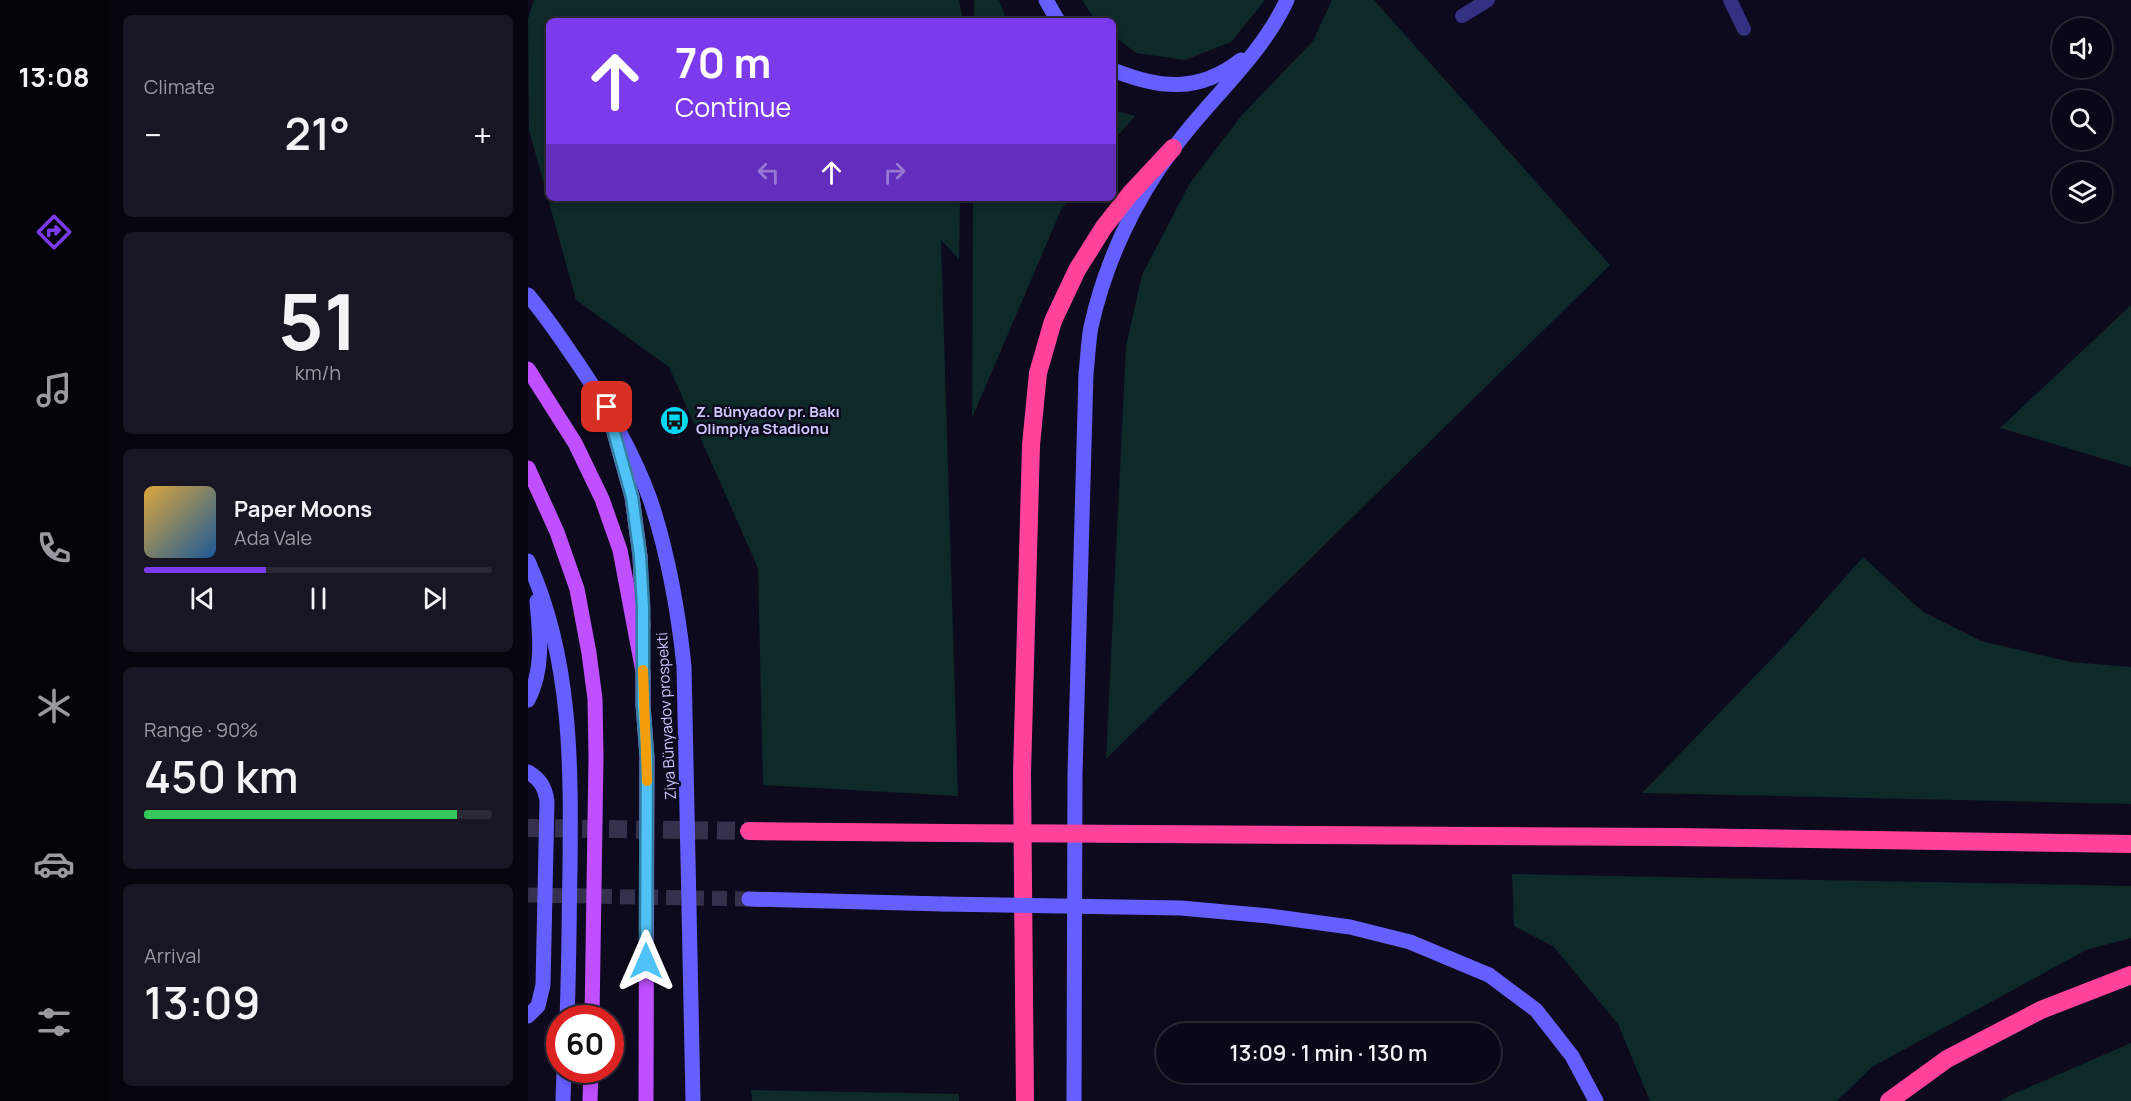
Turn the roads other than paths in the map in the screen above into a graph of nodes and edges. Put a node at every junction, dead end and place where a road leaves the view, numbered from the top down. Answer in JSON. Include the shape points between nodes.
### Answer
{"nodes":[{"id":1,"x":1046,"y":0,"type":"edge"},
{"id":2,"x":1287,"y":0,"type":"edge"},
{"id":3,"x":1488,"y":0,"type":"edge"},
{"id":4,"x":1730,"y":0,"type":"edge"},
{"id":5,"x":1462,"y":16,"type":"dead end"},
{"id":6,"x":1056,"y":18,"type":"edge"},
{"id":7,"x":1744,"y":29,"type":"dead end"},
{"id":8,"x":1267,"y":35,"type":"junction"},
{"id":9,"x":1116,"y":71,"type":"edge"},
{"id":10,"x":1173,"y":148,"type":"junction"},
{"id":11,"x":528,"y":295,"type":"edge"},
{"id":12,"x":528,"y":369,"type":"edge"},
{"id":13,"x":607,"y":407,"type":"junction"},
{"id":14,"x":528,"y":468,"type":"edge"},
{"id":15,"x":528,"y":561,"type":"edge"},
{"id":16,"x":535,"y":577,"type":"junction"},
{"id":17,"x":643,"y":672,"type":"junction"},
{"id":18,"x":528,"y":700,"type":"edge"},
{"id":19,"x":528,"y":772,"type":"edge"},
{"id":20,"x":749,"y":831,"type":"tunnel mouth"},
{"id":21,"x":2131,"y":844,"type":"edge"},
{"id":22,"x":749,"y":899,"type":"tunnel mouth"},
{"id":23,"x":2131,"y":975,"type":"edge"},
{"id":24,"x":567,"y":1005,"type":"edge"},
{"id":25,"x":592,"y":1005,"type":"edge"},
{"id":26,"x":528,"y":1016,"type":"edge"},
{"id":27,"x":564,"y":1083,"type":"edge"},
{"id":28,"x":591,"y":1083,"type":"edge"},
{"id":29,"x":563,"y":1101,"type":"edge"},
{"id":30,"x":590,"y":1101,"type":"edge"},
{"id":31,"x":646,"y":1101,"type":"edge"},
{"id":32,"x":693,"y":1101,"type":"edge"},
{"id":33,"x":1025,"y":1101,"type":"edge"},
{"id":34,"x":1074,"y":1101,"type":"edge"},
{"id":35,"x":1596,"y":1101,"type":"edge"},
{"id":36,"x":1889,"y":1101,"type":"edge"}],
"edges":[{"from":1,"to":6,"type":"main road"},
{"from":2,"to":8,"type":"main road"},
{"from":3,"to":5,"type":"lane"},
{"from":4,"to":7,"type":"lane"},
{"from":8,"to":9,"type":"main road","via":[[1227,71],[1203,81],[1172,85],[1143,82]]},
{"from":8,"to":10,"type":"main road"},
{"from":10,"to":33,"type":"highway","via":[[1104,227],[1077,270],[1053,321],[1038,373],[1031,445],[1022,773]]},
{"from":10,"to":34,"type":"main road","via":[[1125,228],[1104,279],[1091,329],[1086,373],[1075,774]]},
{"from":11,"to":13,"type":"main road","name":"Ziya Bünyadov prospekti"},
{"from":12,"to":17,"type":"main road","name":"Ziya Bünyadov prospekti","via":[[575,443],[602,499],[620,550]]},
{"from":13,"to":17,"type":"main road","via":[[632,497],[640,556]]},
{"from":13,"to":32,"type":"main road","name":"Ziya Bünyadov prospekti","via":[[650,499],[679,622],[686,712]]},
{"from":14,"to":25,"type":"main road","via":[[577,589],[595,699]]},
{"from":15,"to":16,"type":"main road"},
{"from":16,"to":18,"type":"main road","via":[[539,663]]},
{"from":16,"to":24,"type":"main road","via":[[560,666],[570,756]]},
{"from":17,"to":31,"type":"main road","name":"Ziya Bünyadov prospekti","via":[[647,757]]},
{"from":19,"to":26,"type":"main road","via":[[540,781],[547,801],[543,985],[538,1006]]},
{"from":20,"to":21,"type":"highway","bridge":true},
{"from":22,"to":35,"type":"main road","bridge":true,"via":[[1181,908],[1350,927],[1410,942],[1489,975],[1536,1010],[1572,1056]]},
{"from":23,"to":36,"type":"highway","via":[[2041,1010],[1947,1059]]},
{"from":27,"to":29,"type":"main road"},
{"from":28,"to":30,"type":"main road"}]}
